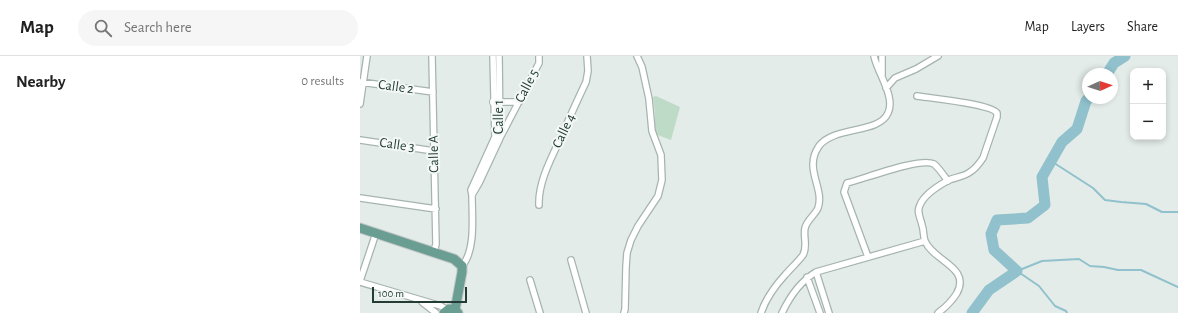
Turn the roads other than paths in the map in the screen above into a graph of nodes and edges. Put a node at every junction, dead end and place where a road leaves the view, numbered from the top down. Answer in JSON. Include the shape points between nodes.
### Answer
{"nodes":[{"id":1,"x":368,"y":56,"type":"edge"},
{"id":2,"x":432,"y":56,"type":"edge"},
{"id":3,"x":493,"y":56,"type":"edge"},
{"id":4,"x":499,"y":56,"type":"edge"},
{"id":5,"x":539,"y":56,"type":"edge"},
{"id":6,"x":587,"y":56,"type":"edge"},
{"id":7,"x":638,"y":56,"type":"edge"},
{"id":8,"x":874,"y":56,"type":"edge"},
{"id":9,"x":882,"y":56,"type":"edge"},
{"id":10,"x":938,"y":56,"type":"edge"},
{"id":11,"x":882,"y":75,"type":"junction"},
{"id":12,"x":362,"y":82,"type":"edge"},
{"id":13,"x":886,"y":88,"type":"junction"},
{"id":14,"x":433,"y":92,"type":"junction"},
{"id":15,"x":917,"y":96,"type":"dead end"},
{"id":16,"x":497,"y":102,"type":"junction"},
{"id":17,"x":519,"y":102,"type":"junction"},
{"id":18,"x":360,"y":104,"type":"edge"},
{"id":19,"x":501,"y":136,"type":"junction"},
{"id":20,"x":360,"y":140,"type":"edge"},
{"id":21,"x":434,"y":151,"type":"junction"},
{"id":22,"x":948,"y":181,"type":"junction"},
{"id":23,"x":472,"y":195,"type":"junction"},
{"id":24,"x":360,"y":198,"type":"edge"},
{"id":25,"x":539,"y":205,"type":"dead end"},
{"id":26,"x":436,"y":208,"type":"junction"},
{"id":27,"x":360,"y":228,"type":"edge"},
{"id":28,"x":376,"y":233,"type":"junction"},
{"id":29,"x":925,"y":241,"type":"junction"},
{"id":30,"x":434,"y":252,"type":"junction"},
{"id":31,"x":868,"y":257,"type":"junction"},
{"id":32,"x":571,"y":260,"type":"dead end"},
{"id":33,"x":462,"y":266,"type":"junction"},
{"id":34,"x":816,"y":272,"type":"junction"},
{"id":35,"x":808,"y":277,"type":"junction"},
{"id":36,"x":530,"y":280,"type":"dead end"},
{"id":37,"x":360,"y":281,"type":"edge"},
{"id":38,"x":420,"y":301,"type":"junction"},
{"id":39,"x":451,"y":311,"type":"edge"},
{"id":40,"x":436,"y":313,"type":"edge"},
{"id":41,"x":540,"y":313,"type":"edge"},
{"id":42,"x":586,"y":313,"type":"edge"},
{"id":43,"x":624,"y":313,"type":"edge"},
{"id":44,"x":761,"y":313,"type":"edge"},
{"id":45,"x":782,"y":313,"type":"edge"},
{"id":46,"x":820,"y":313,"type":"edge"},
{"id":47,"x":829,"y":313,"type":"edge"},
{"id":48,"x":938,"y":313,"type":"edge"}],
"edges":[{"from":1,"to":12,"type":"street"},
{"from":2,"to":14,"type":"street","name":"Calle A"},
{"from":3,"to":16,"type":"street","name":"Calle 1"},
{"from":4,"to":16,"type":"street","name":"Calle 1"},
{"from":5,"to":17,"type":"street","name":"Calle 5","via":[[539,63]]},
{"from":6,"to":25,"type":"street","name":"Calle 4","via":[[586,82],[543,179]]},
{"from":7,"to":43,"type":"street","via":[[650,99],[652,130],[660,155],[662,180],[658,196],[638,226],[627,253]]},
{"from":8,"to":11,"type":"street"},
{"from":9,"to":11,"type":"street"},
{"from":10,"to":13,"type":"street","via":[[895,78]]},
{"from":11,"to":13,"type":"street"},
{"from":12,"to":14,"type":"street","name":"Calle 2"},
{"from":12,"to":18,"type":"street"},
{"from":13,"to":44,"type":"street","via":[[890,109],[885,119],[855,131],[827,138],[814,156],[819,201],[818,208],[805,226],[804,252],[773,288]]},
{"from":14,"to":21,"type":"street","name":"Calle A"},
{"from":15,"to":22,"type":"street","via":[[992,109],[997,113],[979,164],[970,173]]},
{"from":16,"to":17,"type":"street"},
{"from":16,"to":19,"type":"street","name":"Calle 1"},
{"from":16,"to":23,"type":"street","name":"Calle 1","via":[[495,137],[472,185]]},
{"from":17,"to":19,"type":"street","name":"Calle 5"},
{"from":19,"to":23,"type":"street","name":"Calle 1"},
{"from":20,"to":21,"type":"street","name":"Calle 3"},
{"from":21,"to":26,"type":"street","name":"Calle A"},
{"from":22,"to":29,"type":"street","via":[[920,204],[918,211]]},
{"from":22,"to":31,"type":"street","via":[[934,165],[924,162],[909,164],[847,183],[844,192]]},
{"from":23,"to":33,"type":"street","name":"Calle 1","via":[[471,246],[467,260]]},
{"from":24,"to":26,"type":"street"},
{"from":26,"to":30,"type":"street","name":"Calle A"},
{"from":27,"to":28,"type":"main road"},
{"from":28,"to":30,"type":"main road"},
{"from":28,"to":37,"type":"street"},
{"from":29,"to":31,"type":"street"},
{"from":29,"to":48,"type":"street","via":[[934,254],[956,270],[961,281],[951,302]]},
{"from":30,"to":33,"type":"main road","via":[[454,259]]},
{"from":31,"to":34,"type":"street"},
{"from":32,"to":42,"type":"street"},
{"from":33,"to":39,"type":"main road","via":[[460,291]]},
{"from":34,"to":35,"type":"street"},
{"from":34,"to":47,"type":"street"},
{"from":35,"to":45,"type":"street"},
{"from":35,"to":46,"type":"street"},
{"from":36,"to":41,"type":"street"},
{"from":37,"to":38,"type":"street"},
{"from":38,"to":39,"type":"street"},
{"from":38,"to":40,"type":"street"}]}
